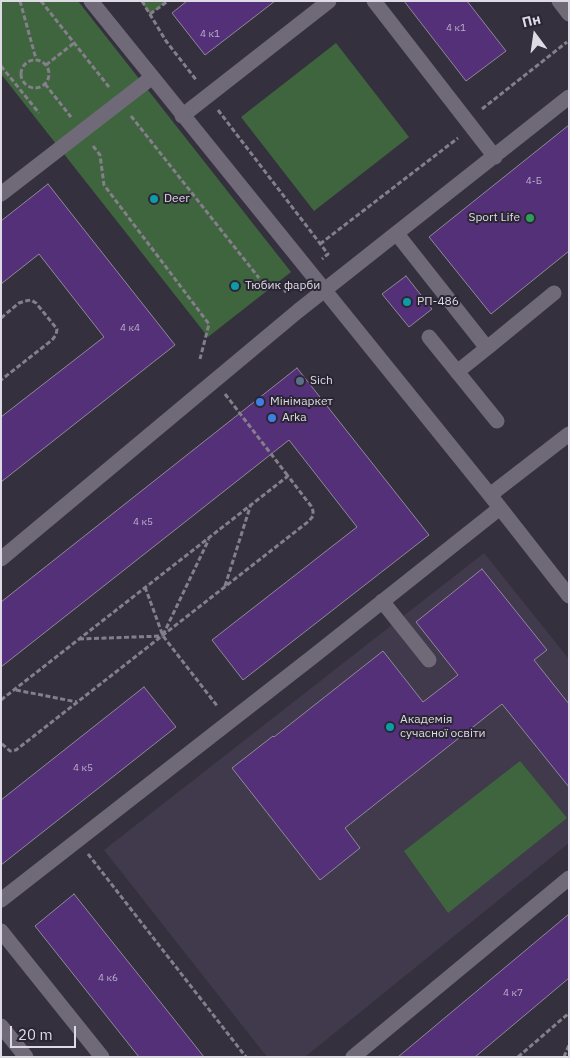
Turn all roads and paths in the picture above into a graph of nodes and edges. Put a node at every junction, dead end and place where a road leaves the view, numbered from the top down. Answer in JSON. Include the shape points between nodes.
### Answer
{"nodes":[{"id":1,"x":20,"y":1,"type":"edge"},
{"id":2,"x":41,"y":1,"type":"edge"},
{"id":3,"x":90,"y":1,"type":"edge"},
{"id":4,"x":142,"y":1,"type":"edge"},
{"id":5,"x":168,"y":1,"type":"edge"},
{"id":6,"x":329,"y":1,"type":"edge"},
{"id":7,"x":374,"y":1,"type":"edge"},
{"id":8,"x":559,"y":1,"type":"edge"},
{"id":9,"x":150,"y":14,"type":"junction"},
{"id":10,"x":569,"y":14,"type":"edge"},
{"id":11,"x":567,"y":42,"type":"dead end"},
{"id":12,"x":74,"y":43,"type":"junction"},
{"id":13,"x":36,"y":59,"type":"junction"},
{"id":14,"x":46,"y":64,"type":"junction"},
{"id":15,"x":1,"y":66,"type":"edge"},
{"id":16,"x":151,"y":78,"type":"junction"},
{"id":17,"x":45,"y":84,"type":"junction"},
{"id":18,"x":207,"y":96,"type":"junction"},
{"id":19,"x":569,"y":97,"type":"edge"},
{"id":20,"x":120,"y":102,"type":"junction"},
{"id":21,"x":39,"y":113,"type":"dead end"},
{"id":22,"x":182,"y":116,"type":"junction"},
{"id":23,"x":472,"y":127,"type":"junction"},
{"id":24,"x":86,"y":137,"type":"junction"},
{"id":25,"x":495,"y":157,"type":"junction"},
{"id":26,"x":1,"y":194,"type":"edge"},
{"id":27,"x":397,"y":234,"type":"junction"},
{"id":28,"x":320,"y":244,"type":"junction"},
{"id":29,"x":309,"y":271,"type":"junction"},
{"id":30,"x":259,"y":278,"type":"dead end"},
{"id":31,"x":324,"y":290,"type":"junction"},
{"id":32,"x":284,"y":292,"type":"dead end"},
{"id":33,"x":554,"y":293,"type":"dead end"},
{"id":34,"x":1,"y":318,"type":"edge"},
{"id":35,"x":429,"y":337,"type":"dead end"},
{"id":36,"x":487,"y":348,"type":"junction"},
{"id":37,"x":200,"y":359,"type":"dead end"},
{"id":38,"x":457,"y":372,"type":"junction"},
{"id":39,"x":1,"y":380,"type":"edge"},
{"id":40,"x":222,"y":389,"type":"dead end"},
{"id":41,"x":497,"y":421,"type":"dead end"},
{"id":42,"x":569,"y":434,"type":"edge"},
{"id":43,"x":288,"y":476,"type":"junction"},
{"id":44,"x":490,"y":495,"type":"junction"},
{"id":45,"x":252,"y":504,"type":"junction"},
{"id":46,"x":500,"y":508,"type":"junction"},
{"id":47,"x":210,"y":537,"type":"junction"},
{"id":48,"x":1,"y":559,"type":"edge"},
{"id":49,"x":145,"y":587,"type":"junction"},
{"id":50,"x":225,"y":587,"type":"junction"},
{"id":51,"x":569,"y":596,"type":"edge"},
{"id":52,"x":382,"y":602,"type":"junction"},
{"id":53,"x":163,"y":636,"type":"junction"},
{"id":54,"x":79,"y":640,"type":"junction"},
{"id":55,"x":429,"y":660,"type":"dead end"},
{"id":56,"x":15,"y":690,"type":"junction"},
{"id":57,"x":1,"y":700,"type":"edge"},
{"id":58,"x":77,"y":702,"type":"junction"},
{"id":59,"x":218,"y":706,"type":"dead end"},
{"id":60,"x":1,"y":742,"type":"edge"},
{"id":61,"x":84,"y":850,"type":"dead end"},
{"id":62,"x":569,"y":878,"type":"edge"},
{"id":63,"x":1,"y":900,"type":"edge"},
{"id":64,"x":1,"y":931,"type":"edge"},
{"id":65,"x":569,"y":1013,"type":"edge"},
{"id":66,"x":1,"y":1026,"type":"edge"},
{"id":67,"x":569,"y":1045,"type":"edge"},
{"id":68,"x":520,"y":1056,"type":"edge"},
{"id":69,"x":26,"y":1057,"type":"edge"},
{"id":70,"x":102,"y":1057,"type":"edge"},
{"id":71,"x":246,"y":1057,"type":"edge"},
{"id":72,"x":353,"y":1057,"type":"edge"},
{"id":73,"x":564,"y":1057,"type":"edge"}],
"edges":[{"from":1,"to":13,"type":"path"},
{"from":2,"to":12,"type":"path"},
{"from":3,"to":16,"type":"street"},
{"from":4,"to":9,"type":"path"},
{"from":5,"to":9,"type":"path"},
{"from":6,"to":18,"type":"street"},
{"from":7,"to":23,"type":"street"},
{"from":8,"to":10,"type":"street"},
{"from":9,"to":18,"type":"path"},
{"from":11,"to":23,"type":"path","via":[[476,114]]},
{"from":12,"to":14,"type":"path"},
{"from":12,"to":20,"type":"path"},
{"from":13,"to":14,"type":"path"},
{"from":13,"to":17,"type":"path","via":[[22,67],[22,79],[35,88]]},
{"from":14,"to":17,"type":"path","via":[[49,75]]},
{"from":15,"to":21,"type":"path"},
{"from":16,"to":20,"type":"street"},
{"from":16,"to":22,"type":"street"},
{"from":17,"to":24,"type":"path"},
{"from":18,"to":22,"type":"street"},
{"from":18,"to":28,"type":"path"},
{"from":19,"to":25,"type":"street"},
{"from":20,"to":24,"type":"street"},
{"from":20,"to":30,"type":"path"},
{"from":22,"to":29,"type":"street"},
{"from":23,"to":25,"type":"street"},
{"from":23,"to":28,"type":"path"},
{"from":24,"to":26,"type":"street"},
{"from":24,"to":37,"type":"path","via":[[100,156],[104,185],[209,324]]},
{"from":25,"to":27,"type":"street"},
{"from":27,"to":31,"type":"street"},
{"from":27,"to":36,"type":"street"},
{"from":28,"to":29,"type":"path","via":[[328,254]]},
{"from":29,"to":31,"type":"street"},
{"from":29,"to":32,"type":"path"},
{"from":31,"to":44,"type":"street"},
{"from":31,"to":48,"type":"street"},
{"from":33,"to":36,"type":"street"},
{"from":34,"to":39,"type":"path","via":[[19,303],[31,300],[57,329],[52,340]]},
{"from":35,"to":38,"type":"street"},
{"from":36,"to":38,"type":"street"},
{"from":38,"to":41,"type":"street"},
{"from":40,"to":43,"type":"path"},
{"from":42,"to":44,"type":"street"},
{"from":43,"to":45,"type":"path"},
{"from":43,"to":50,"type":"path","via":[[311,506],[313,516]]},
{"from":44,"to":46,"type":"street"},
{"from":45,"to":47,"type":"path"},
{"from":45,"to":50,"type":"path"},
{"from":46,"to":51,"type":"street"},
{"from":46,"to":52,"type":"street"},
{"from":47,"to":49,"type":"path"},
{"from":47,"to":53,"type":"path"},
{"from":49,"to":53,"type":"path"},
{"from":49,"to":54,"type":"path"},
{"from":50,"to":53,"type":"path"},
{"from":52,"to":55,"type":"street"},
{"from":52,"to":63,"type":"street"},
{"from":53,"to":54,"type":"path"},
{"from":53,"to":58,"type":"path"},
{"from":53,"to":59,"type":"path"},
{"from":54,"to":56,"type":"path"},
{"from":56,"to":57,"type":"path"},
{"from":56,"to":58,"type":"path"},
{"from":58,"to":60,"type":"path","via":[[16,750],[10,751]]},
{"from":61,"to":71,"type":"path"},
{"from":62,"to":72,"type":"street"},
{"from":64,"to":70,"type":"street"},
{"from":65,"to":68,"type":"path"},
{"from":66,"to":69,"type":"street"},
{"from":67,"to":73,"type":"path"}]}
